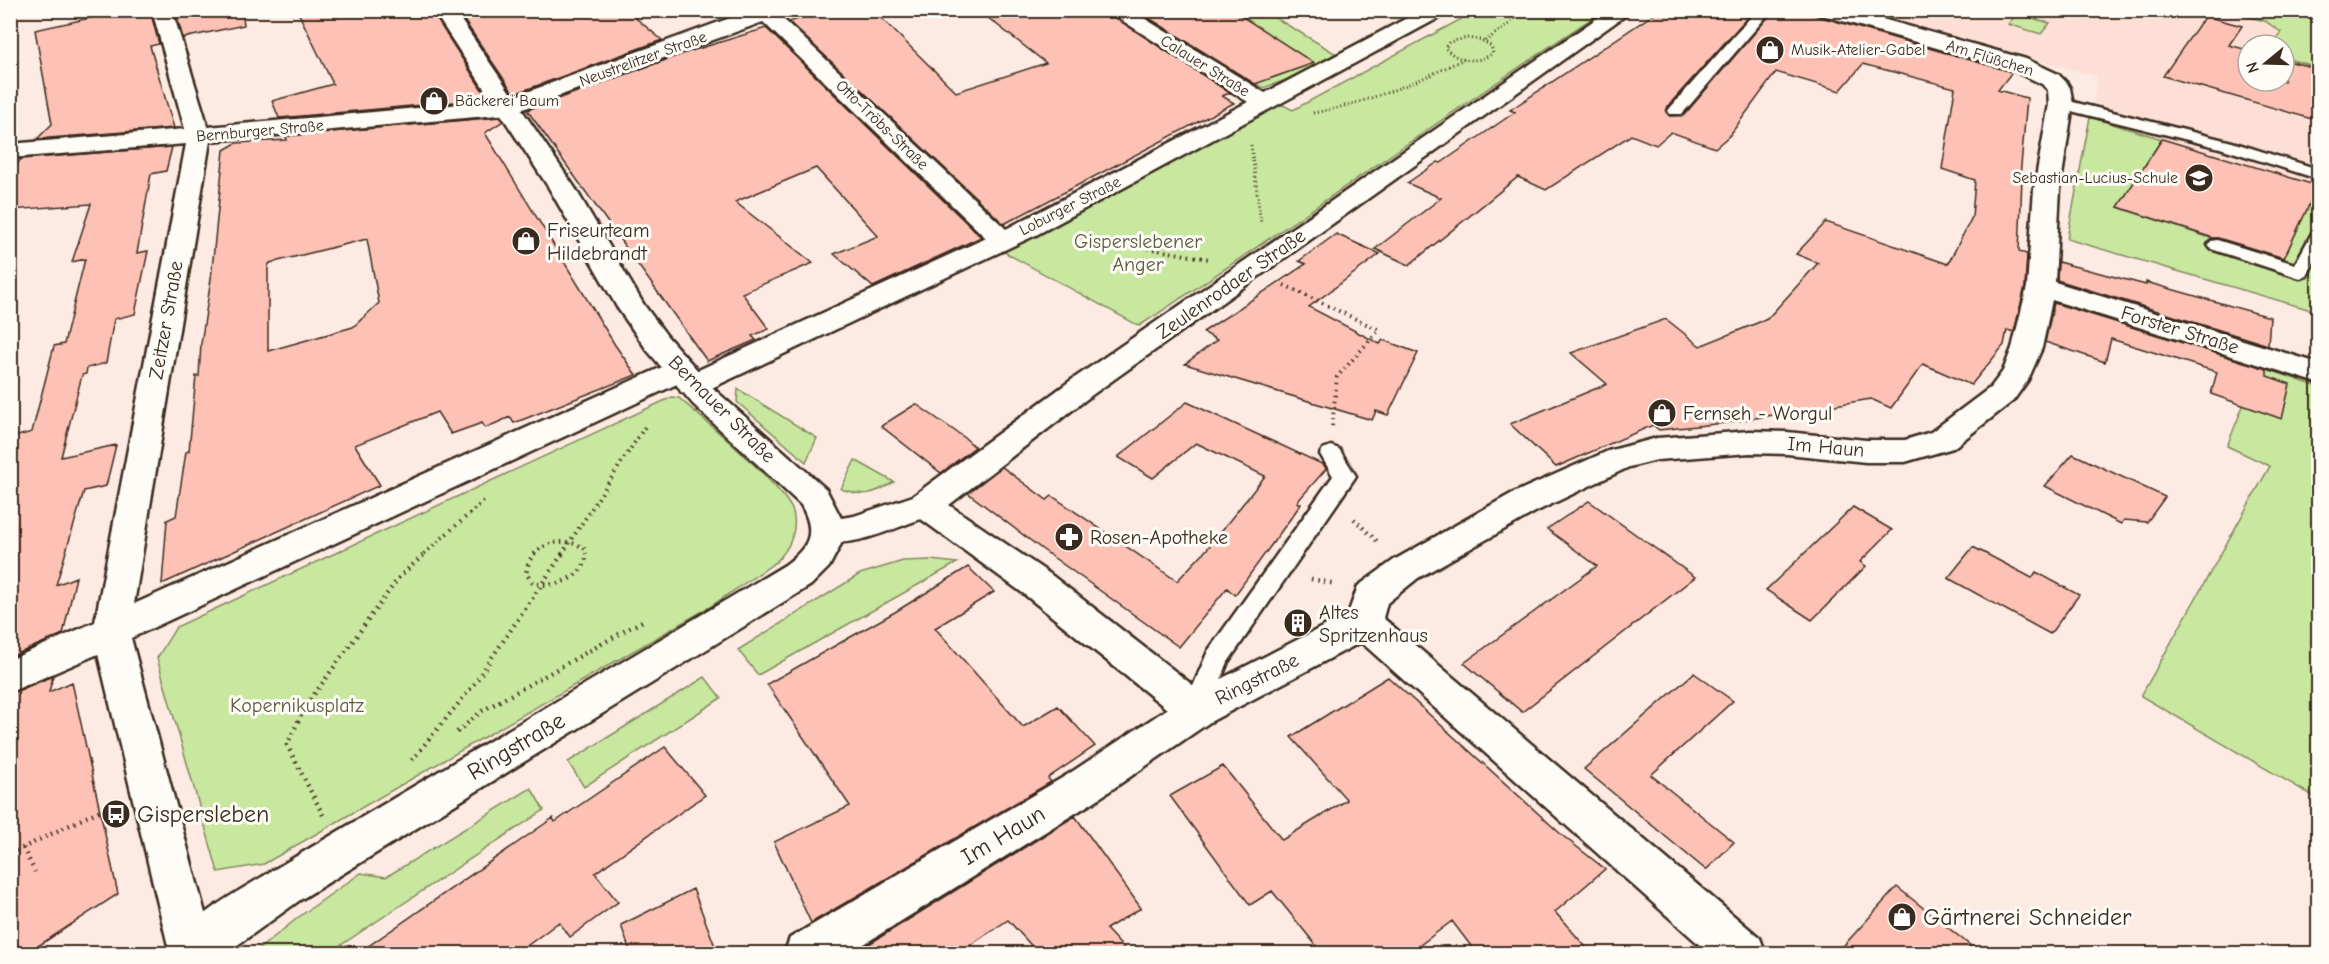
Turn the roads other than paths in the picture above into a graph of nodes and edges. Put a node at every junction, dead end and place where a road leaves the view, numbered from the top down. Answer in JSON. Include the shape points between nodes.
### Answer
{"nodes":[{"id":1,"x":162,"y":10,"type":"edge"},
{"id":2,"x":443,"y":10,"type":"edge"},
{"id":3,"x":1116,"y":10,"type":"edge"},
{"id":4,"x":1439,"y":10,"type":"edge"},
{"id":5,"x":1623,"y":10,"type":"edge"},
{"id":6,"x":1765,"y":10,"type":"edge"},
{"id":7,"x":1826,"y":10,"type":"edge"},
{"id":8,"x":769,"y":12,"type":"edge"},
{"id":9,"x":2061,"y":104,"type":"junction"},
{"id":10,"x":508,"y":107,"type":"junction"},
{"id":11,"x":1255,"y":108,"type":"junction"},
{"id":12,"x":1676,"y":111,"type":"dead end"},
{"id":13,"x":199,"y":136,"type":"junction"},
{"id":14,"x":10,"y":151,"type":"edge"},
{"id":15,"x":2319,"y":174,"type":"edge"},
{"id":16,"x":1015,"y":235,"type":"junction"},
{"id":17,"x":2319,"y":237,"type":"edge"},
{"id":18,"x":2217,"y":245,"type":"dead end"},
{"id":19,"x":2041,"y":287,"type":"junction"},
{"id":20,"x":2319,"y":373,"type":"edge"},
{"id":21,"x":686,"y":378,"type":"junction"},
{"id":22,"x":1331,"y":454,"type":"road end"},
{"id":23,"x":926,"y":505,"type":"junction"},
{"id":24,"x":828,"y":531,"type":"junction"},
{"id":25,"x":1368,"y":609,"type":"junction"},
{"id":26,"x":111,"y":633,"type":"junction"},
{"id":27,"x":10,"y":677,"type":"edge"},
{"id":28,"x":1196,"y":710,"type":"junction"},
{"id":29,"x":193,"y":954,"type":"edge"},
{"id":30,"x":806,"y":954,"type":"edge"},
{"id":31,"x":1744,"y":954,"type":"edge"}],
"edges":[{"from":1,"to":13,"type":"street","name":"Zeitzer Straße"},
{"from":2,"to":10,"type":"street","name":"Bernauer Straße"},
{"from":3,"to":11,"type":"street","name":"Calauer Straße"},
{"from":4,"to":11,"type":"street","name":"Loburger Straße"},
{"from":5,"to":23,"type":"street","name":"Zeulenrodaer Straße","via":[[1081,388]]},
{"from":6,"to":12,"type":"lane"},
{"from":7,"to":9,"type":"street","name":"Am Flüßchen","via":[[2018,64],[2050,79],[2059,88]]},
{"from":8,"to":10,"type":"street","name":"Neustrelitzer Straße"},
{"from":8,"to":16,"type":"street","name":"Otto-Tröbs-Straße"},
{"from":9,"to":15,"type":"lane"},
{"from":9,"to":19,"type":"street","name":"Im Haun","via":[[2047,189]]},
{"from":10,"to":13,"type":"street","name":"Bernburger Straße"},
{"from":10,"to":21,"type":"street","name":"Bernauer Straße","via":[[562,188],[631,307]]},
{"from":11,"to":16,"type":"street","name":"Loburger Straße"},
{"from":13,"to":14,"type":"street","name":"Bernburger Straße"},
{"from":13,"to":26,"type":"street","name":"Zeitzer Straße"},
{"from":16,"to":21,"type":"street","name":"Loburger Straße"},
{"from":17,"to":18,"type":"lane","via":[[2300,272]]},
{"from":19,"to":20,"type":"street","name":"Forster Straße"},
{"from":19,"to":25,"type":"street","name":"Im Haun","via":[[2018,373],[2002,394],[1942,440],[1905,451],[1866,452],[1750,442],[1657,449],[1618,459],[1522,502],[1406,569]]},
{"from":21,"to":24,"type":"street","name":"Bernauer Straße","via":[[814,497]]},
{"from":21,"to":26,"type":"street"},
{"from":22,"to":28,"type":"lane","via":[[1345,476],[1217,658]]},
{"from":23,"to":24,"type":"street","name":"Zeulenrodaer Straße","via":[[855,528]]},
{"from":23,"to":28,"type":"street","name":"Ringstraße","via":[[1037,584]]},
{"from":24,"to":29,"type":"street","name":"Ringstraße","via":[[821,554],[798,575],[341,852],[234,920]]},
{"from":25,"to":28,"type":"street","name":"Ringstraße"},
{"from":25,"to":31,"type":"street"},
{"from":26,"to":27,"type":"street"},
{"from":26,"to":29,"type":"street"},
{"from":28,"to":30,"type":"street","name":"Im Haun","via":[[1081,788]]}]}
